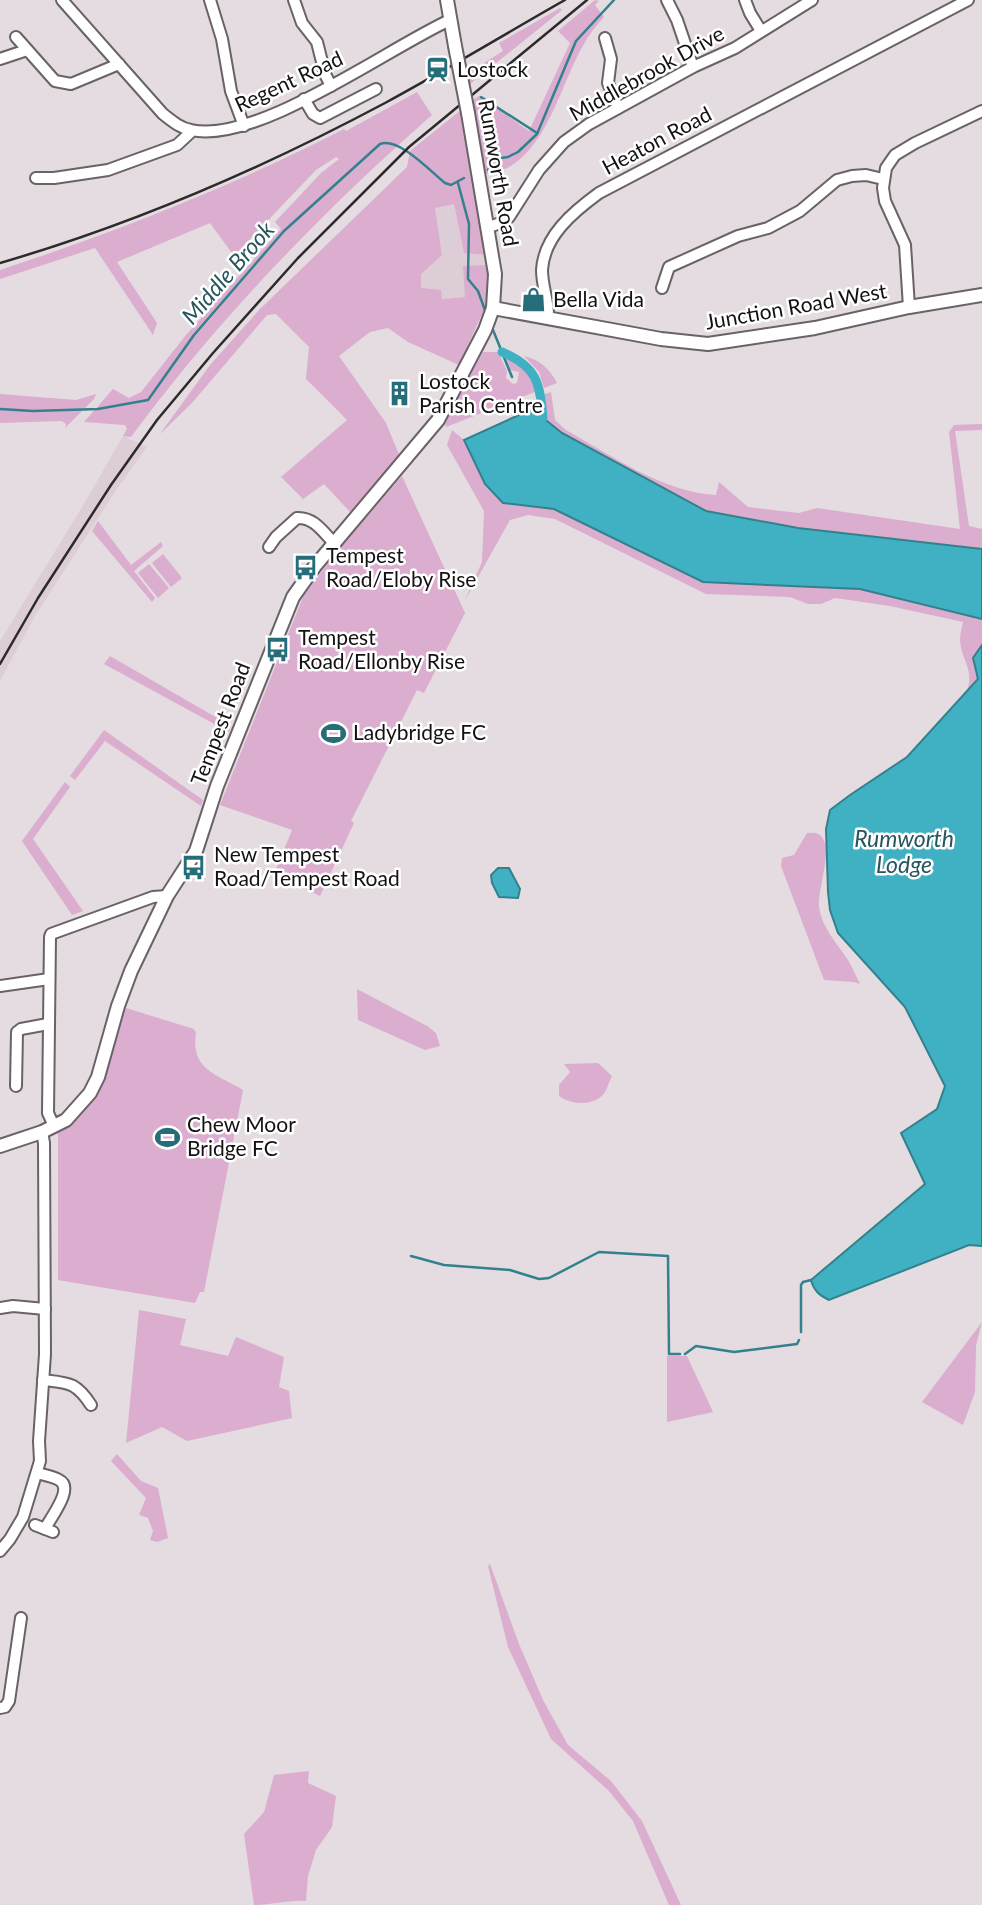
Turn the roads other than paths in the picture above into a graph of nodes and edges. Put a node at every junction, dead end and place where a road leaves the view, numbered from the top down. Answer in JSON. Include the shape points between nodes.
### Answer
{"nodes":[{"id":1,"x":62,"y":0,"type":"edge"},
{"id":2,"x":210,"y":0,"type":"edge"},
{"id":3,"x":295,"y":0,"type":"edge"},
{"id":4,"x":447,"y":0,"type":"edge"},
{"id":5,"x":668,"y":0,"type":"edge"},
{"id":6,"x":746,"y":0,"type":"edge"},
{"id":7,"x":812,"y":0,"type":"edge"},
{"id":8,"x":968,"y":0,"type":"edge"},
{"id":9,"x":450,"y":20,"type":"junction"},
{"id":10,"x":761,"y":31,"type":"junction"},
{"id":11,"x":16,"y":37,"type":"dead end"},
{"id":12,"x":606,"y":38,"type":"dead end"},
{"id":13,"x":27,"y":50,"type":"junction"},
{"id":14,"x":0,"y":59,"type":"edge"},
{"id":15,"x":119,"y":64,"type":"junction"},
{"id":16,"x":693,"y":68,"type":"junction"},
{"id":17,"x":331,"y":86,"type":"junction"},
{"id":18,"x":376,"y":89,"type":"dead end"},
{"id":19,"x":304,"y":99,"type":"junction"},
{"id":20,"x":618,"y":108,"type":"junction"},
{"id":21,"x":982,"y":111,"type":"edge"},
{"id":22,"x":244,"y":126,"type":"junction"},
{"id":23,"x":192,"y":131,"type":"junction"},
{"id":24,"x":37,"y":178,"type":"dead end"},
{"id":25,"x":883,"y":178,"type":"junction"},
{"id":26,"x":489,"y":227,"type":"junction"},
{"id":27,"x":662,"y":288,"type":"dead end"},
{"id":28,"x":982,"y":295,"type":"edge"},
{"id":29,"x":909,"y":307,"type":"junction"},
{"id":30,"x":493,"y":308,"type":"junction"},
{"id":31,"x":548,"y":318,"type":"junction"},
{"id":32,"x":334,"y":543,"type":"junction"},
{"id":33,"x":269,"y":547,"type":"dead end"},
{"id":34,"x":167,"y":896,"type":"junction"},
{"id":35,"x":49,"y":979,"type":"junction"},
{"id":36,"x":0,"y":986,"type":"edge"},
{"id":37,"x":48,"y":1024,"type":"junction"},
{"id":38,"x":2,"y":1068,"type":"edge"},
{"id":39,"x":15,"y":1068,"type":"junction"},
{"id":40,"x":16,"y":1086,"type":"dead end"},
{"id":41,"x":54,"y":1126,"type":"junction"},
{"id":42,"x":42,"y":1132,"type":"junction"},
{"id":43,"x":0,"y":1146,"type":"edge"},
{"id":44,"x":0,"y":1308,"type":"edge"},
{"id":45,"x":45,"y":1309,"type":"junction"},
{"id":46,"x":43,"y":1380,"type":"junction"},
{"id":47,"x":91,"y":1405,"type":"dead end"},
{"id":48,"x":37,"y":1474,"type":"junction"},
{"id":49,"x":44,"y":1529,"type":"dead end"},
{"id":50,"x":0,"y":1551,"type":"edge"},
{"id":51,"x":21,"y":1618,"type":"dead end"},
{"id":52,"x":0,"y":1708,"type":"edge"}],
"edges":[{"from":1,"to":15,"type":"street"},
{"from":2,"to":22,"type":"street"},
{"from":3,"to":17,"type":"street","via":[[302,23],[317,42]]},
{"from":4,"to":9,"type":"street","name":"Rumworth Road"},
{"from":5,"to":16,"type":"street"},
{"from":6,"to":10,"type":"street"},
{"from":7,"to":10,"type":"street","name":"Middlebrook Drive"},
{"from":8,"to":31,"type":"street","name":"Heaton Road","via":[[598,193],[576,209],[545,254]]},
{"from":9,"to":17,"type":"street","name":"Regent Road"},
{"from":9,"to":26,"type":"street","name":"Rumworth Road","bridge":true},
{"from":10,"to":16,"type":"street","name":"Middlebrook Drive"},
{"from":11,"to":13,"type":"street"},
{"from":12,"to":20,"type":"street","via":[[604,52],[611,63],[608,83]]},
{"from":13,"to":14,"type":"street"},
{"from":13,"to":15,"type":"street","via":[[63,84]]},
{"from":15,"to":23,"type":"street","via":[[163,114]]},
{"from":16,"to":20,"type":"street","name":"Middlebrook Drive"},
{"from":17,"to":19,"type":"street","name":"Regent Road"},
{"from":18,"to":19,"type":"street","via":[[320,118]]},
{"from":19,"to":22,"type":"street","name":"Regent Road"},
{"from":20,"to":26,"type":"street","name":"Middlebrook Drive","via":[[564,142],[539,170],[509,217]]},
{"from":21,"to":25,"type":"street","via":[[895,155]]},
{"from":22,"to":23,"type":"street","name":"Regent Road"},
{"from":23,"to":24,"type":"street","via":[[177,145],[108,170]]},
{"from":25,"to":27,"type":"street","via":[[866,175],[837,180],[800,211],[768,228],[738,236],[669,267]]},
{"from":25,"to":29,"type":"street","via":[[885,201],[905,245]]},
{"from":26,"to":30,"type":"street","name":"Rumworth Road","via":[[495,274]]},
{"from":28,"to":29,"type":"street","name":"Junction Road West"},
{"from":29,"to":31,"type":"street","name":"Junction Road West","via":[[816,328],[708,344]]},
{"from":30,"to":31,"type":"street","name":"Junction Road West"},
{"from":30,"to":32,"type":"street","name":"Tempest Road","via":[[438,420]]},
{"from":32,"to":33,"type":"street","via":[[313,522],[302,518]]},
{"from":32,"to":34,"type":"street","name":"Tempest Road","via":[[302,582],[285,613],[196,851]]},
{"from":34,"to":35,"type":"street","via":[[51,933]]},
{"from":34,"to":41,"type":"street","name":"Tempest Road","via":[[122,994],[95,1085],[72,1115]]},
{"from":35,"to":36,"type":"street"},
{"from":35,"to":37,"type":"street"},
{"from":37,"to":39,"type":"street","via":[[17,1032]]},
{"from":37,"to":41,"type":"street","via":[[48,1113]]},
{"from":38,"to":39,"type":"street"},
{"from":39,"to":40,"type":"street"},
{"from":41,"to":42,"type":"street","name":"Tempest Road"},
{"from":42,"to":43,"type":"street","name":"Tempest Road"},
{"from":42,"to":45,"type":"street"},
{"from":44,"to":45,"type":"street"},
{"from":45,"to":46,"type":"street"},
{"from":46,"to":47,"type":"street","via":[[84,1389]]},
{"from":46,"to":48,"type":"street"},
{"from":48,"to":49,"type":"street","via":[[64,1485],[60,1504]]},
{"from":48,"to":50,"type":"street","via":[[23,1517]]},
{"from":51,"to":52,"type":"street","via":[[9,1700]]}]}
